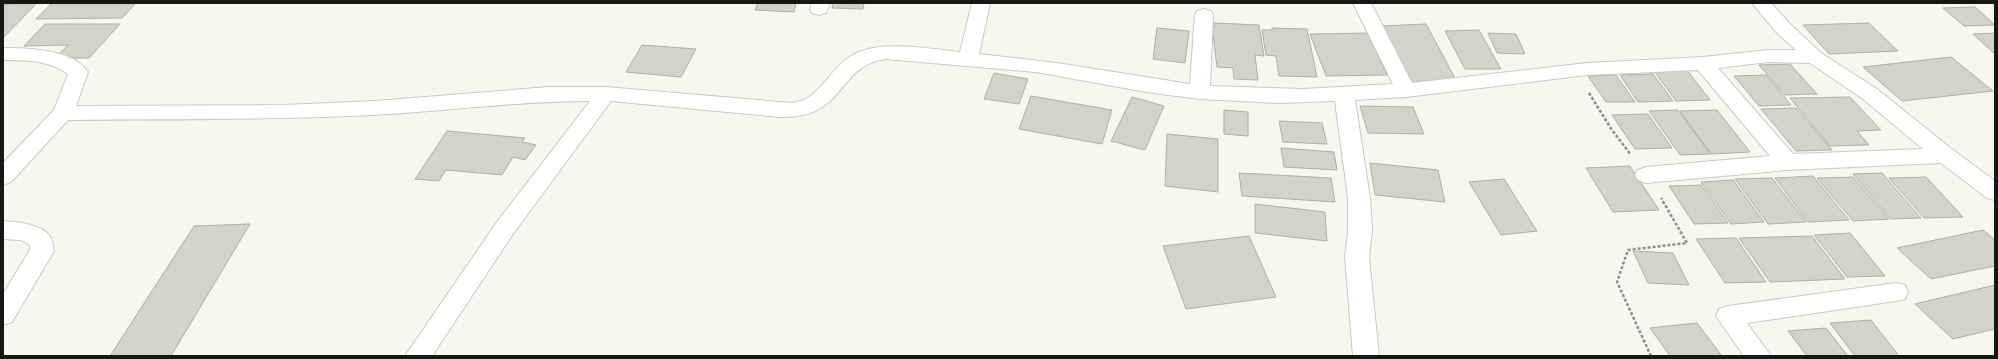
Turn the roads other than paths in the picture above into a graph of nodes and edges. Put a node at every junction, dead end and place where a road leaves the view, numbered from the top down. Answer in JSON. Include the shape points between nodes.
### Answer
{"nodes":[{"id":1,"x":982,"y":3,"type":"edge"},
{"id":2,"x":1362,"y":3,"type":"edge"},
{"id":3,"x":1761,"y":3,"type":"edge"},
{"id":4,"x":1204,"y":16,"type":"dead end"},
{"id":5,"x":3,"y":54,"type":"edge"},
{"id":6,"x":1814,"y":57,"type":"junction"},
{"id":7,"x":968,"y":60,"type":"junction"},
{"id":8,"x":1703,"y":63,"type":"junction"},
{"id":9,"x":1406,"y":90,"type":"junction"},
{"id":10,"x":1200,"y":92,"type":"junction"},
{"id":11,"x":606,"y":94,"type":"junction"},
{"id":12,"x":1344,"y":96,"type":"junction"},
{"id":13,"x":63,"y":113,"type":"junction"},
{"id":14,"x":1946,"y":155,"type":"junction"},
{"id":15,"x":1787,"y":162,"type":"junction"},
{"id":16,"x":1646,"y":175,"type":"road end"},
{"id":17,"x":3,"y":177,"type":"edge"},
{"id":18,"x":1995,"y":192,"type":"edge"},
{"id":19,"x":3,"y":230,"type":"edge"},
{"id":20,"x":1896,"y":292,"type":"dead end"},
{"id":21,"x":3,"y":315,"type":"edge"},
{"id":22,"x":418,"y":356,"type":"edge"},
{"id":23,"x":1366,"y":356,"type":"edge"},
{"id":24,"x":1758,"y":356,"type":"edge"}],
"edges":[{"from":1,"to":7,"type":"street"},
{"from":2,"to":9,"type":"street"},
{"from":3,"to":6,"type":"street"},
{"from":4,"to":10,"type":"street"},
{"from":5,"to":13,"type":"street","via":[[60,60],[78,72]]},
{"from":6,"to":8,"type":"street","via":[[1768,56]]},
{"from":6,"to":14,"type":"street","via":[[1870,94]]},
{"from":7,"to":10,"type":"street","via":[[1055,69]]},
{"from":7,"to":11,"type":"street","via":[[885,53],[867,56],[848,67],[821,97],[810,105],[797,109],[780,110]]},
{"from":8,"to":9,"type":"street","via":[[1575,70]]},
{"from":8,"to":15,"type":"street"},
{"from":9,"to":12,"type":"street"},
{"from":10,"to":12,"type":"street","via":[[1259,96]]},
{"from":11,"to":13,"type":"street","via":[[549,94],[375,108],[283,112]]},
{"from":11,"to":22,"type":"street","via":[[505,228]]},
{"from":12,"to":23,"type":"street","via":[[1359,198],[1360,231],[1357,257]]},
{"from":13,"to":17,"type":"street"},
{"from":14,"to":15,"type":"street"},
{"from":14,"to":18,"type":"street"},
{"from":15,"to":16,"type":"street"},
{"from":19,"to":21,"type":"street","via":[[32,234],[41,242],[42,251]]},
{"from":20,"to":24,"type":"street","via":[[1728,316]]}]}
